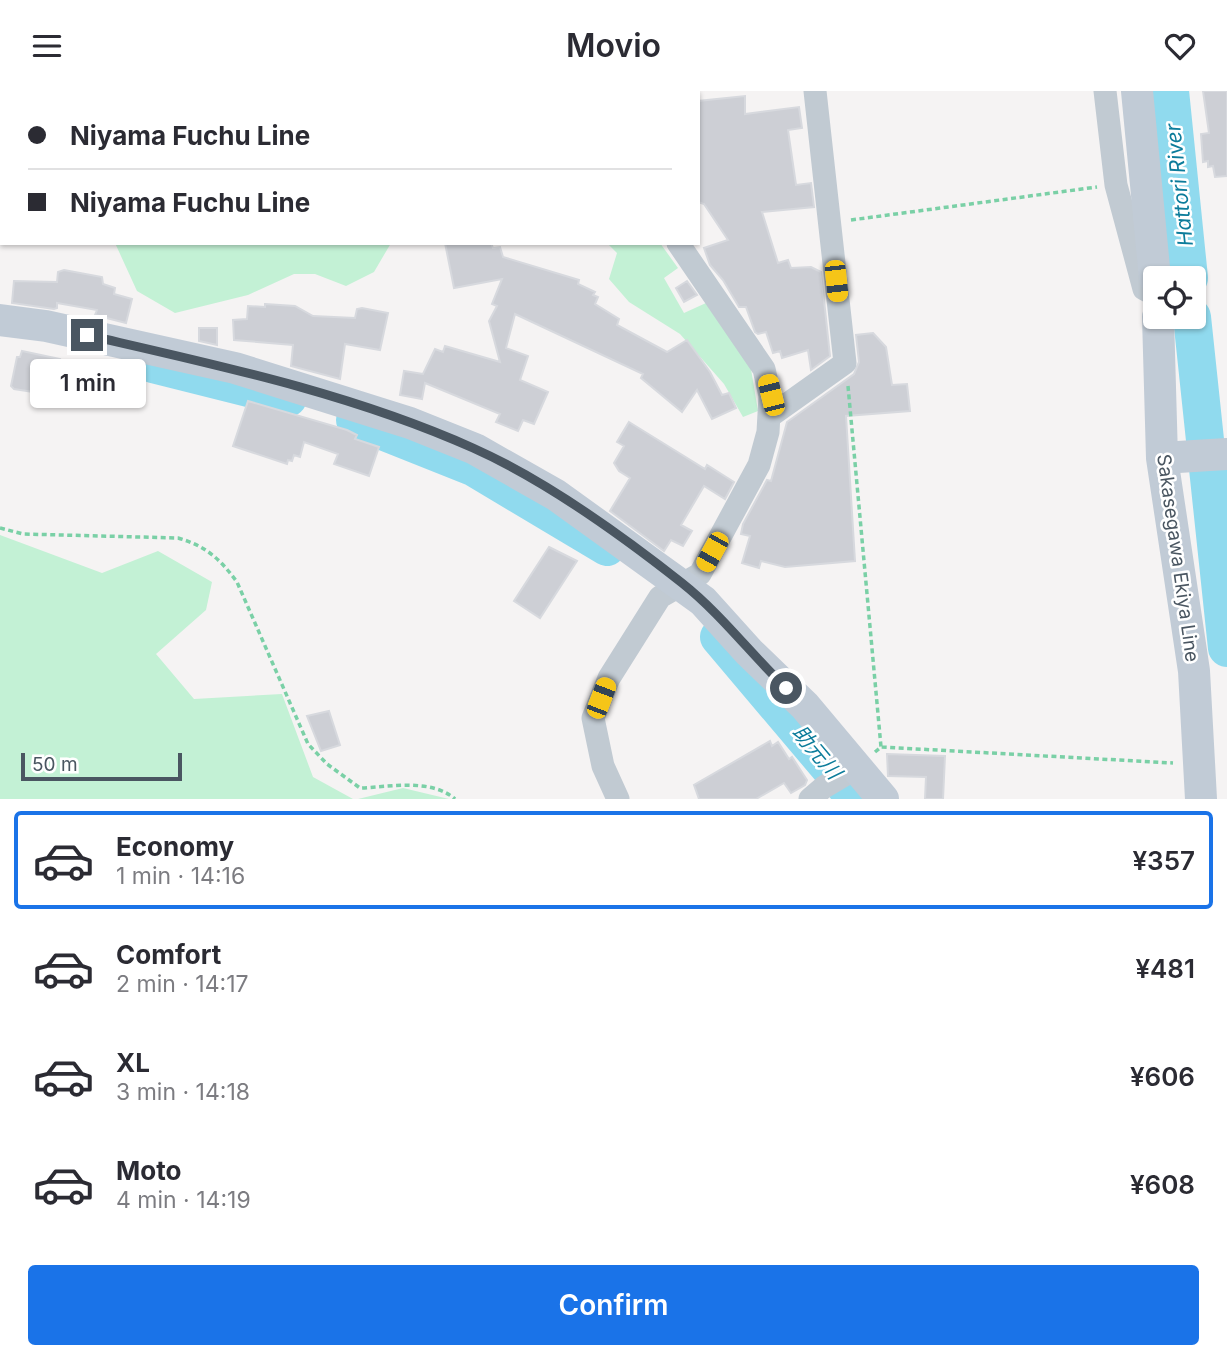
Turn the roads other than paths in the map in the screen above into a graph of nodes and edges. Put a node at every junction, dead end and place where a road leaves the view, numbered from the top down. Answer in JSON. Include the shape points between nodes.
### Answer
{"nodes":[{"id":1,"x":814,"y":91,"type":"edge"},
{"id":2,"x":1105,"y":91,"type":"edge"},
{"id":3,"x":1137,"y":91,"type":"edge"},
{"id":4,"x":679,"y":245,"type":"edge"},
{"id":5,"x":1154,"y":266,"type":"edge"},
{"id":6,"x":1143,"y":285,"type":"edge"},
{"id":7,"x":0,"y":320,"type":"edge"},
{"id":8,"x":1160,"y":329,"type":"edge"},
{"id":9,"x":769,"y":417,"type":"junction"},
{"id":10,"x":1227,"y":454,"type":"edge"},
{"id":11,"x":1176,"y":457,"type":"junction"},
{"id":12,"x":671,"y":590,"type":"junction"},
{"id":13,"x":856,"y":768,"type":"junction"},
{"id":14,"x":817,"y":793,"type":"edge"},
{"id":15,"x":618,"y":799,"type":"edge"},
{"id":16,"x":883,"y":799,"type":"edge"},
{"id":17,"x":1201,"y":799,"type":"edge"}],
"edges":[{"from":1,"to":9,"type":"street","via":[[845,363]]},
{"from":2,"to":6,"type":"street","via":[[1116,185]]},
{"from":3,"to":5,"type":"main road"},
{"from":4,"to":9,"type":"street","via":[[764,369],[771,395]]},
{"from":7,"to":12,"type":"main road","via":[[236,368],[410,423],[475,449],[556,495]]},
{"from":8,"to":11,"type":"main road","name":"Sakasegawa Ekiya Line"},
{"from":9,"to":12,"type":"street","via":[[760,465],[700,574]]},
{"from":10,"to":11,"type":"main road"},
{"from":11,"to":17,"type":"main road","name":"Sakasegawa Ekiya Line"},
{"from":12,"to":13,"type":"main road","via":[[805,706]]},
{"from":12,"to":15,"type":"street","via":[[609,678],[593,718],[603,766]]},
{"from":13,"to":14,"type":"street"},
{"from":13,"to":16,"type":"main road"}]}
